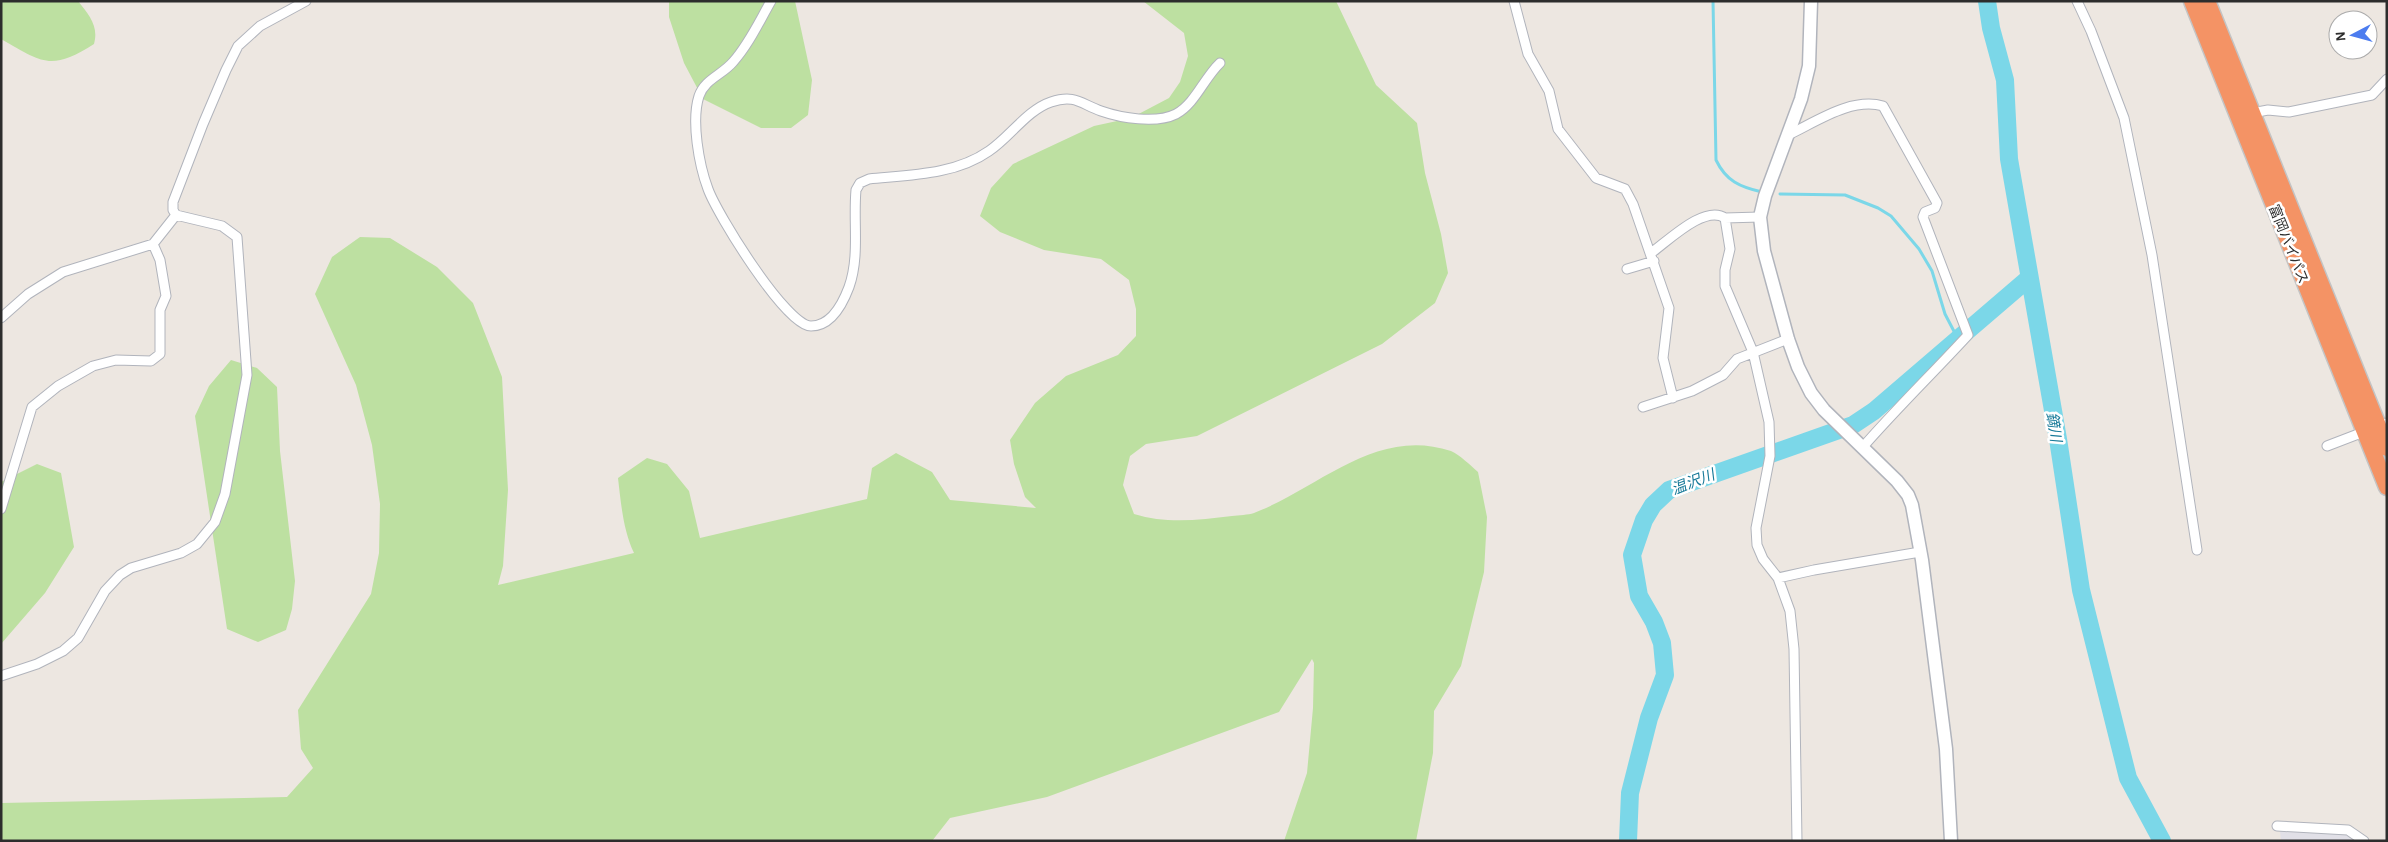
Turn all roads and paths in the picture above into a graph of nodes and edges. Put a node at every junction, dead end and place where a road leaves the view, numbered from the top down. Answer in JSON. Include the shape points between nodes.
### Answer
{"nodes":[{"id":1,"x":306,"y":1,"type":"edge"},
{"id":2,"x":771,"y":1,"type":"edge"},
{"id":3,"x":1514,"y":1,"type":"edge"},
{"id":4,"x":1811,"y":1,"type":"edge"},
{"id":5,"x":2077,"y":1,"type":"edge"},
{"id":6,"x":2192,"y":1,"type":"edge"},
{"id":7,"x":2207,"y":1,"type":"edge"},
{"id":8,"x":1220,"y":63,"type":"dead end"},
{"id":9,"x":2387,"y":79,"type":"edge"},
{"id":10,"x":2252,"y":113,"type":"junction"},
{"id":11,"x":1788,"y":135,"type":"junction"},
{"id":12,"x":176,"y":215,"type":"junction"},
{"id":13,"x":1725,"y":218,"type":"junction"},
{"id":14,"x":1760,"y":218,"type":"junction"},
{"id":15,"x":153,"y":244,"type":"junction"},
{"id":16,"x":1652,"y":257,"type":"junction"},
{"id":17,"x":1627,"y":269,"type":"dead end"},
{"id":18,"x":1,"y":318,"type":"edge"},
{"id":19,"x":1788,"y":339,"type":"junction"},
{"id":20,"x":1753,"y":352,"type":"junction"},
{"id":21,"x":1673,"y":398,"type":"junction"},
{"id":22,"x":1643,"y":407,"type":"dead end"},
{"id":23,"x":2376,"y":427,"type":"edge"},
{"id":24,"x":2327,"y":446,"type":"dead end"},
{"id":25,"x":1862,"y":448,"type":"junction"},
{"id":26,"x":2387,"y":448,"type":"edge"},
{"id":27,"x":2387,"y":487,"type":"edge"},
{"id":28,"x":1,"y":509,"type":"edge"},
{"id":29,"x":2197,"y":550,"type":"dead end"},
{"id":30,"x":1920,"y":552,"type":"junction"},
{"id":31,"x":1778,"y":578,"type":"junction"},
{"id":32,"x":1,"y":676,"type":"edge"},
{"id":33,"x":2277,"y":826,"type":"dead end"},
{"id":34,"x":1797,"y":841,"type":"edge"},
{"id":35,"x":1952,"y":841,"type":"edge"},
{"id":36,"x":2364,"y":841,"type":"edge"}],
"edges":[{"from":1,"to":12,"type":"street","via":[[260,26],[238,46],[181,179],[173,202]]},
{"from":2,"to":8,"type":"street","via":[[744,50],[704,86],[699,98],[697,143],[707,189],[721,220],[780,301],[811,326],[830,318],[849,287],[856,246],[856,190],[860,183],[869,179],[947,170],[965,164],[994,148],[1040,107],[1058,100],[1074,99],[1099,110],[1131,117],[1152,119],[1175,114],[1188,105]]},
{"from":3,"to":16,"type":"street","via":[[1528,54],[1549,91],[1558,129],[1596,178],[1625,188],[1634,204]]},
{"from":4,"to":11,"type":"street","via":[[1809,66]]},
{"from":5,"to":29,"type":"street","via":[[2124,118],[2152,255]]},
{"from":6,"to":23,"type":"highway","name":"富岡バイパス"},
{"from":7,"to":10,"type":"highway","name":"富岡バイパス"},
{"from":9,"to":10,"type":"street","via":[[2372,95],[2289,112],[2268,110]]},
{"from":10,"to":23,"type":"highway","name":"富岡バイパス"},
{"from":11,"to":14,"type":"street"},
{"from":11,"to":25,"type":"street","via":[[1850,108],[1874,104],[1883,106],[1937,203],[1922,217],[1968,336],[1940,367],[1916,387]]},
{"from":12,"to":15,"type":"street"},
{"from":12,"to":32,"type":"street","via":[[222,226],[237,237],[247,375],[225,494],[215,522],[198,544],[120,575],[105,591],[78,638],[63,650],[37,664]]},
{"from":13,"to":14,"type":"street"},
{"from":13,"to":16,"type":"street","via":[[1710,214],[1696,220]]},
{"from":13,"to":20,"type":"street","via":[[1730,249],[1725,286]]},
{"from":14,"to":19,"type":"street","via":[[1764,251]]},
{"from":15,"to":18,"type":"street","via":[[62,272],[28,294]]},
{"from":15,"to":28,"type":"street","via":[[160,260],[166,296],[160,310],[160,354],[151,361],[116,360],[94,366],[58,386],[32,407]]},
{"from":16,"to":17,"type":"street"},
{"from":16,"to":21,"type":"street","via":[[1669,308],[1663,358]]},
{"from":19,"to":20,"type":"street"},
{"from":19,"to":25,"type":"street","via":[[1811,393]]},
{"from":20,"to":21,"type":"street","via":[[1737,360],[1723,375]]},
{"from":20,"to":31,"type":"street","via":[[1769,422],[1770,456],[1756,528],[1757,544],[1762,559]]},
{"from":21,"to":22,"type":"street"},
{"from":23,"to":24,"type":"street"},
{"from":23,"to":26,"type":"highway","name":"富岡バイパス"},
{"from":23,"to":27,"type":"highway","name":"富岡バイパス"},
{"from":25,"to":30,"type":"street","via":[[1908,494]]},
{"from":30,"to":31,"type":"street"},
{"from":30,"to":35,"type":"street","via":[[1946,749]]},
{"from":31,"to":34,"type":"street","via":[[1790,611],[1794,649]]},
{"from":33,"to":36,"type":"street","via":[[2348,830]]}]}
